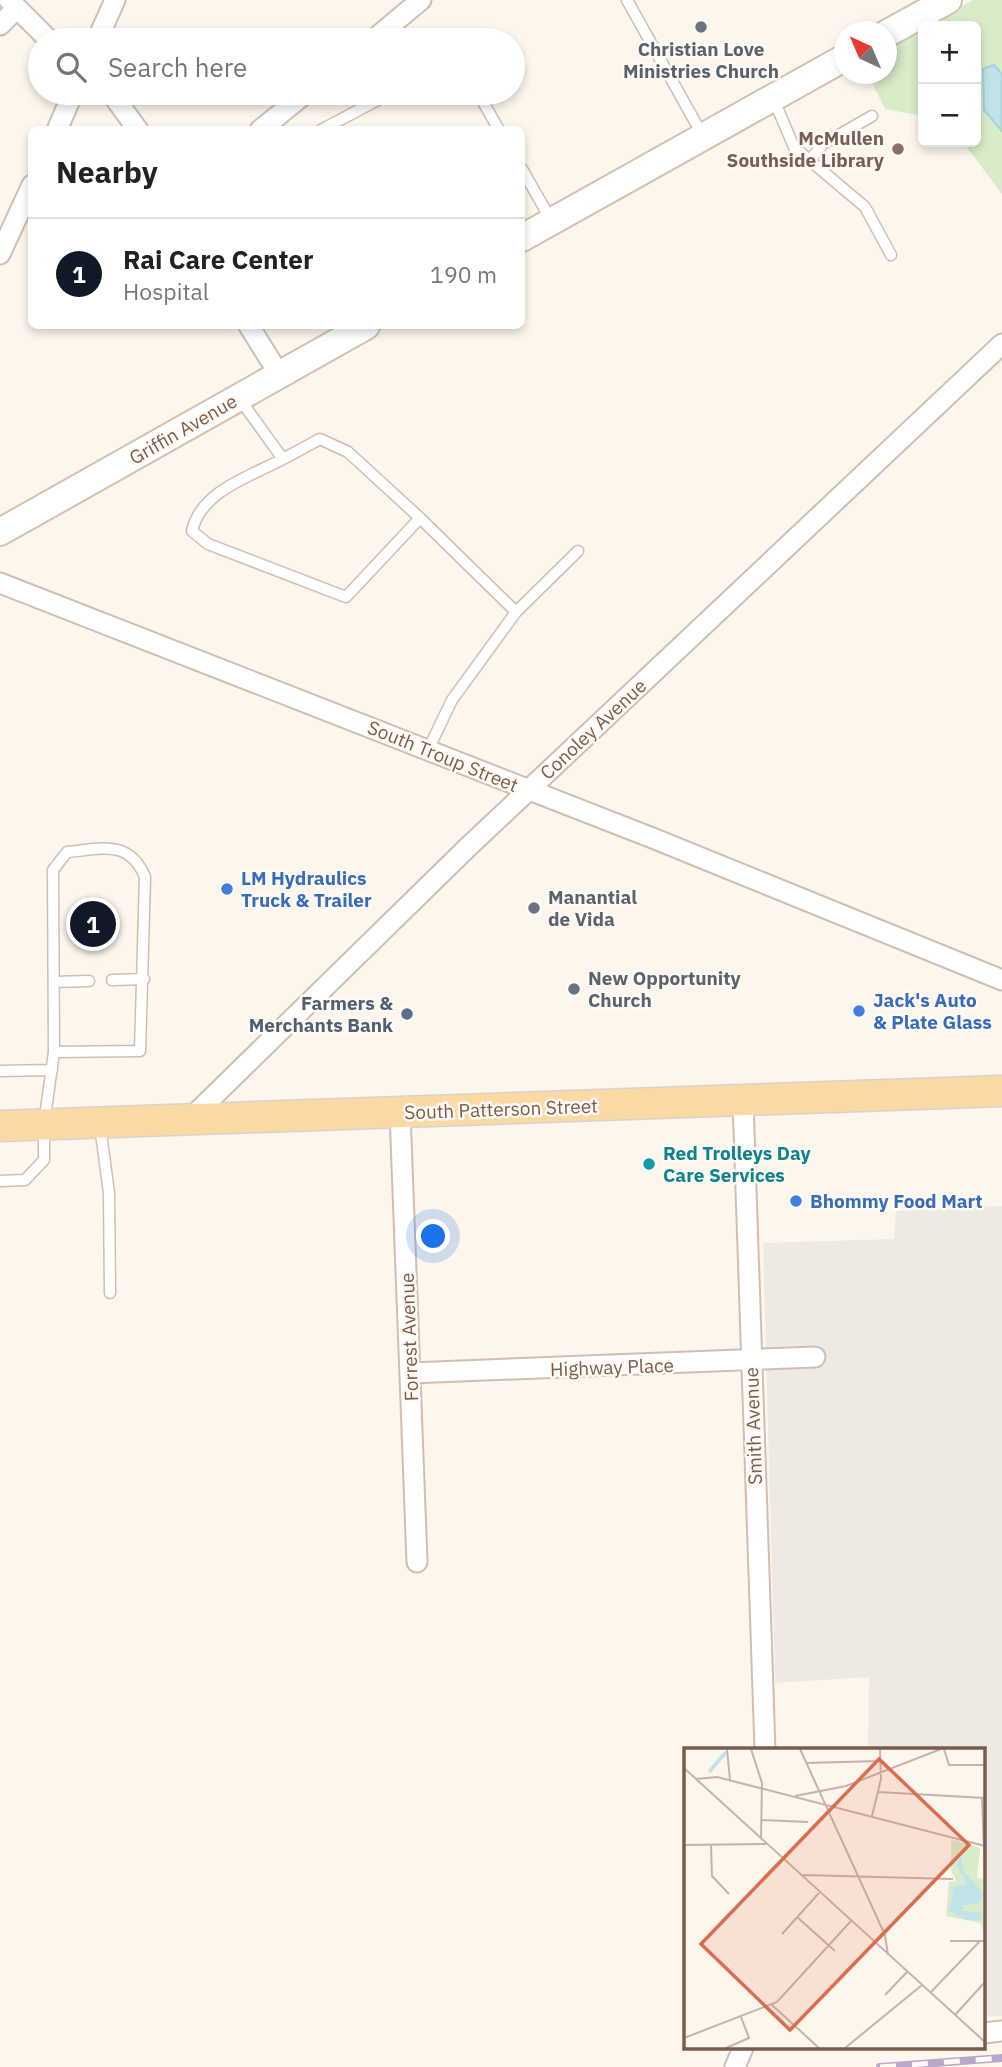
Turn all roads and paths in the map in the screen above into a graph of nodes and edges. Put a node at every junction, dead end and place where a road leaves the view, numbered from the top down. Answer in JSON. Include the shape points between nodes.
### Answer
{"nodes":[{"id":1,"x":115,"y":0,"type":"edge"},
{"id":2,"x":421,"y":0,"type":"edge"},
{"id":3,"x":626,"y":0,"type":"edge"},
{"id":4,"x":948,"y":0,"type":"edge"},
{"id":5,"x":13,"y":4,"type":"edge"},
{"id":6,"x":0,"y":25,"type":"edge"},
{"id":7,"x":37,"y":28,"type":"edge"},
{"id":8,"x":102,"y":28,"type":"edge"},
{"id":9,"x":387,"y":28,"type":"edge"},
{"id":10,"x":897,"y":28,"type":"edge"},
{"id":11,"x":834,"y":64,"type":"edge"},
{"id":12,"x":773,"y":98,"type":"junction"},
{"id":13,"x":68,"y":105,"type":"edge"},
{"id":14,"x":120,"y":105,"type":"edge"},
{"id":15,"x":291,"y":105,"type":"edge"},
{"id":16,"x":368,"y":105,"type":"edge"},
{"id":17,"x":485,"y":105,"type":"edge"},
{"id":18,"x":872,"y":117,"type":"dead end"},
{"id":19,"x":59,"y":126,"type":"edge"},
{"id":20,"x":135,"y":126,"type":"edge"},
{"id":21,"x":265,"y":126,"type":"edge"},
{"id":22,"x":329,"y":126,"type":"edge"},
{"id":23,"x":497,"y":126,"type":"edge"},
{"id":24,"x":704,"y":136,"type":"junction"},
{"id":25,"x":810,"y":160,"type":"junction"},
{"id":26,"x":525,"y":174,"type":"edge"},
{"id":27,"x":28,"y":194,"type":"edge"},
{"id":28,"x":552,"y":221,"type":"junction"},
{"id":29,"x":525,"y":236,"type":"edge"},
{"id":30,"x":0,"y":254,"type":"edge"},
{"id":31,"x":891,"y":255,"type":"dead end"},
{"id":32,"x":251,"y":329,"type":"edge"},
{"id":33,"x":361,"y":329,"type":"edge"},
{"id":34,"x":1002,"y":344,"type":"edge"},
{"id":35,"x":279,"y":374,"type":"junction"},
{"id":36,"x":239,"y":398,"type":"junction"},
{"id":37,"x":283,"y":459,"type":"junction"},
{"id":38,"x":420,"y":518,"type":"junction"},
{"id":39,"x":0,"y":532,"type":"edge"},
{"id":40,"x":578,"y":551,"type":"dead end"},
{"id":41,"x":0,"y":583,"type":"edge"},
{"id":42,"x":516,"y":611,"type":"junction"},
{"id":43,"x":428,"y":750,"type":"junction"},
{"id":44,"x":529,"y":790,"type":"junction"},
{"id":45,"x":144,"y":979,"type":"junction"},
{"id":46,"x":111,"y":980,"type":"dead end"},
{"id":47,"x":1002,"y":980,"type":"edge"},
{"id":48,"x":89,"y":981,"type":"dead end"},
{"id":49,"x":54,"y":982,"type":"junction"},
{"id":50,"x":54,"y":1052,"type":"junction"},
{"id":51,"x":52,"y":1070,"type":"junction"},
{"id":52,"x":0,"y":1071,"type":"edge"},
{"id":53,"x":1002,"y":1091,"type":"edge"},
{"id":54,"x":743,"y":1101,"type":"junction"},
{"id":55,"x":400,"y":1112,"type":"junction"},
{"id":56,"x":189,"y":1119,"type":"junction"},
{"id":57,"x":100,"y":1122,"type":"junction"},
{"id":58,"x":44,"y":1125,"type":"junction"},
{"id":59,"x":0,"y":1126,"type":"edge"},
{"id":60,"x":0,"y":1181,"type":"edge"},
{"id":61,"x":110,"y":1293,"type":"dead end"},
{"id":62,"x":815,"y":1357,"type":"dead end"},
{"id":63,"x":751,"y":1362,"type":"junction"},
{"id":64,"x":410,"y":1373,"type":"junction"},
{"id":65,"x":416,"y":1562,"type":"dead end"},
{"id":66,"x":765,"y":1748,"type":"edge"},
{"id":67,"x":1002,"y":2031,"type":"edge"},
{"id":68,"x":984,"y":2032,"type":"edge"},
{"id":69,"x":742,"y":2050,"type":"edge"},
{"id":70,"x":735,"y":2067,"type":"edge"}],
"edges":[{"from":1,"to":8,"type":"street"},
{"from":2,"to":9,"type":"street"},
{"from":3,"to":24,"type":"lane"},
{"from":4,"to":10,"type":"main road"},
{"from":5,"to":6,"type":"street"},
{"from":5,"to":7,"type":"street"},
{"from":11,"to":12,"type":"main road"},
{"from":12,"to":24,"type":"main road"},
{"from":12,"to":25,"type":"lane","via":[[794,147]]},
{"from":13,"to":19,"type":"street"},
{"from":14,"to":20,"type":"street"},
{"from":15,"to":21,"type":"street"},
{"from":16,"to":22,"type":"lane"},
{"from":17,"to":23,"type":"lane"},
{"from":18,"to":25,"type":"lane","via":[[823,144]]},
{"from":24,"to":28,"type":"main road"},
{"from":25,"to":31,"type":"lane","via":[[865,207]]},
{"from":26,"to":28,"type":"lane"},
{"from":27,"to":30,"type":"street"},
{"from":28,"to":29,"type":"main road"},
{"from":32,"to":35,"type":"street"},
{"from":33,"to":35,"type":"main road","name":"Griffin Avenue"},
{"from":34,"to":44,"type":"street","name":"Conoley Avenue"},
{"from":35,"to":36,"type":"main road","name":"Griffin Avenue"},
{"from":36,"to":37,"type":"lane"},
{"from":36,"to":39,"type":"main road","name":"Griffin Avenue"},
{"from":37,"to":38,"type":"lane","via":[[320,439],[348,452]]},
{"from":37,"to":38,"type":"lane","via":[[208,500],[196,514],[192,531],[208,544],[346,597]]},
{"from":38,"to":42,"type":"lane"},
{"from":40,"to":42,"type":"lane"},
{"from":41,"to":43,"type":"street","name":"South Troup Street"},
{"from":42,"to":43,"type":"lane","via":[[452,700]]},
{"from":43,"to":44,"type":"street","name":"South Troup Street"},
{"from":44,"to":47,"type":"street","name":"South Troup Street"},
{"from":44,"to":56,"type":"street","name":"Conoley Avenue"},
{"from":45,"to":46,"type":"lane"},
{"from":45,"to":49,"type":"lane","via":[[145,877],[138,862],[119,848],[67,852],[53,870]]},
{"from":45,"to":50,"type":"lane","via":[[140,1051]]},
{"from":48,"to":49,"type":"lane"},
{"from":49,"to":50,"type":"lane"},
{"from":50,"to":51,"type":"lane"},
{"from":51,"to":52,"type":"lane"},
{"from":51,"to":58,"type":"lane"},
{"from":53,"to":54,"type":"main road","name":"South Patterson Street"},
{"from":54,"to":55,"type":"main road","name":"South Patterson Street"},
{"from":54,"to":63,"type":"street","name":"Smith Avenue"},
{"from":55,"to":56,"type":"main road","name":"South Patterson Street"},
{"from":55,"to":64,"type":"street","name":"Forrest Avenue"},
{"from":56,"to":57,"type":"main road","name":"South Patterson Street"},
{"from":57,"to":58,"type":"main road","name":"South Patterson Street"},
{"from":57,"to":61,"type":"lane","via":[[109,1193]]},
{"from":58,"to":59,"type":"main road","name":"South Patterson Street"},
{"from":58,"to":60,"type":"lane","via":[[44,1160],[34,1174],[25,1180]]},
{"from":62,"to":63,"type":"street","name":"Highway Place"},
{"from":63,"to":64,"type":"street","name":"Highway Place"},
{"from":63,"to":66,"type":"street","name":"Smith Avenue"},
{"from":64,"to":65,"type":"street","name":"Forrest Avenue"},
{"from":67,"to":68,"type":"street"},
{"from":69,"to":70,"type":"street"}]}
